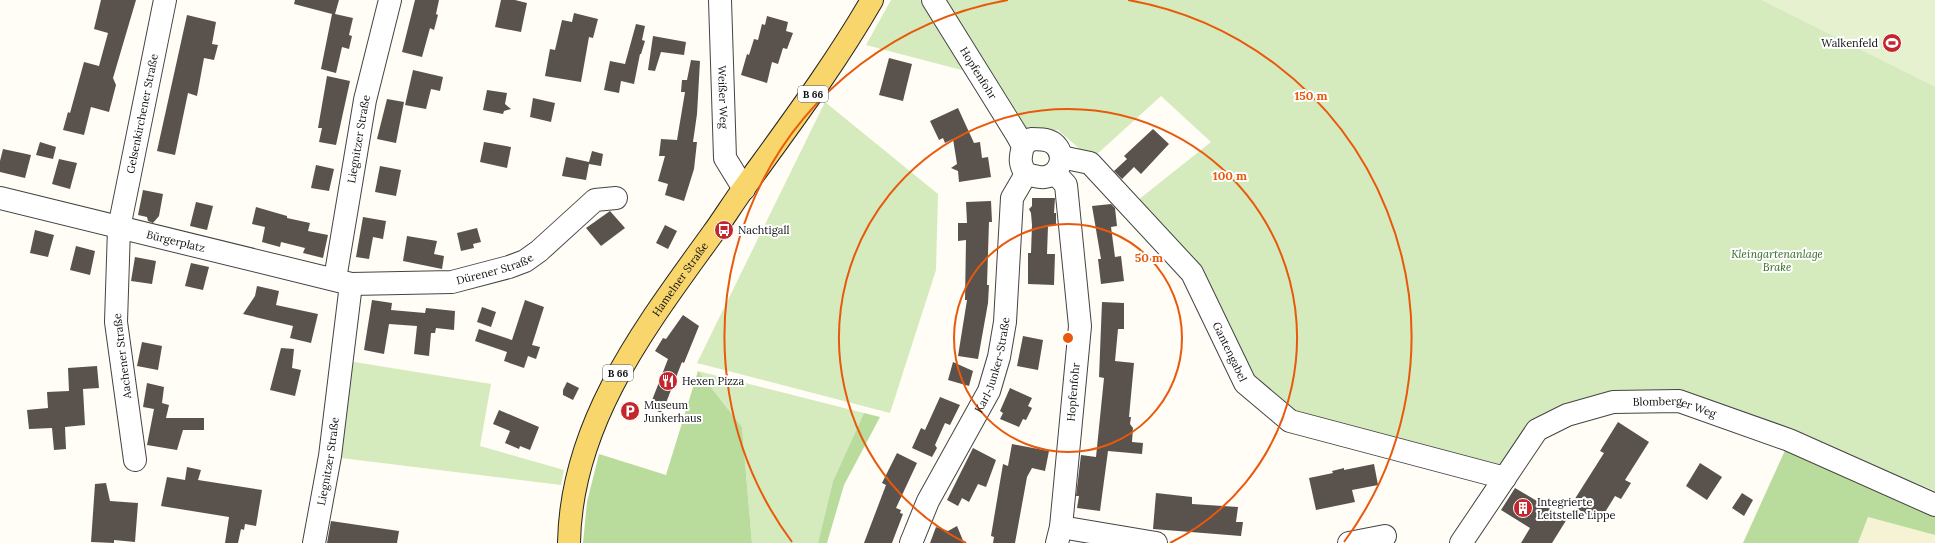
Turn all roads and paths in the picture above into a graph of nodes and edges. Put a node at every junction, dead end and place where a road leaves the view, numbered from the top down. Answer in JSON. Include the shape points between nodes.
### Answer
{"nodes":[{"id":1,"x":165,"y":0,"type":"edge"},
{"id":2,"x":390,"y":0,"type":"edge"},
{"id":3,"x":720,"y":0,"type":"edge"},
{"id":4,"x":872,"y":0,"type":"edge"},
{"id":5,"x":933,"y":0,"type":"edge"},
{"id":6,"x":1023,"y":146,"type":"junction"},
{"id":7,"x":1058,"y":165,"type":"junction"},
{"id":8,"x":1026,"y":174,"type":"junction"},
{"id":9,"x":744,"y":189,"type":"junction"},
{"id":10,"x":0,"y":198,"type":"edge"},
{"id":11,"x":616,"y":198,"type":"dead end"},
{"id":12,"x":119,"y":228,"type":"junction"},
{"id":13,"x":343,"y":281,"type":"junction"},
{"id":14,"x":135,"y":460,"type":"dead end"},
{"id":15,"x":1505,"y":478,"type":"junction"},
{"id":16,"x":1935,"y":505,"type":"edge"},
{"id":17,"x":1059,"y":535,"type":"edge"},
{"id":18,"x":1385,"y":536,"type":"dead end"},
{"id":19,"x":314,"y":543,"type":"edge"},
{"id":20,"x":569,"y":543,"type":"edge"},
{"id":21,"x":911,"y":543,"type":"edge"},
{"id":22,"x":1156,"y":543,"type":"edge"},
{"id":23,"x":1349,"y":543,"type":"edge"},
{"id":24,"x":1461,"y":543,"type":"edge"}],
"edges":[{"from":1,"to":12,"type":"street","name":"Gelsenkirchener Straße"},
{"from":2,"to":13,"type":"street","name":"Liegnitzer Straße","via":[[365,100]]},
{"from":3,"to":9,"type":"street","name":"Weißer Weg","via":[[725,158]]},
{"from":4,"to":9,"type":"main road","name":"Hamelner Straße","number":"B 66","via":[[816,89]]},
{"from":5,"to":6,"type":"street","name":"Hopfenfohr"},
{"from":6,"to":7,"type":"street","name":"Hopfenfohr","via":[[1031,139],[1053,143]]},
{"from":6,"to":8,"type":"street","via":[[1020,166]]},
{"from":7,"to":8,"type":"street","via":[[1044,178]]},
{"from":7,"to":15,"type":"street","name":"Gantengabel","via":[[1090,163],[1192,273],[1244,383],[1290,421]]},
{"from":7,"to":17,"type":"street","name":"Hopfenfohr","via":[[1066,186],[1080,326]]},
{"from":8,"to":21,"type":"street","name":"Karl-Junker-Straße","via":[[1012,198],[1005,322],[999,357],[989,391],[928,501]]},
{"from":9,"to":20,"type":"main road","name":"Hamelner Straße","number":"B 66","via":[[644,329],[605,398],[580,466],[569,522]]},
{"from":10,"to":12,"type":"street","name":"Bürgerplatz"},
{"from":11,"to":13,"type":"street","name":"Dürener Straße","via":[[595,200],[539,251],[525,261],[509,267],[452,282]]},
{"from":12,"to":13,"type":"street","name":"Bürgerplatz"},
{"from":12,"to":14,"type":"street","name":"Aachener Straße","via":[[116,322]]},
{"from":13,"to":19,"type":"street","name":"Liegnitzer Straße","via":[[330,456]]},
{"from":15,"to":16,"type":"street","name":"Blomberger Weg","via":[[1537,430],[1566,415],[1613,402],[1679,401],[1789,440]]},
{"from":15,"to":24,"type":"street","name":"Blomberger Weg"},
{"from":17,"to":22,"type":"street"},
{"from":18,"to":23,"type":"street"}]}
